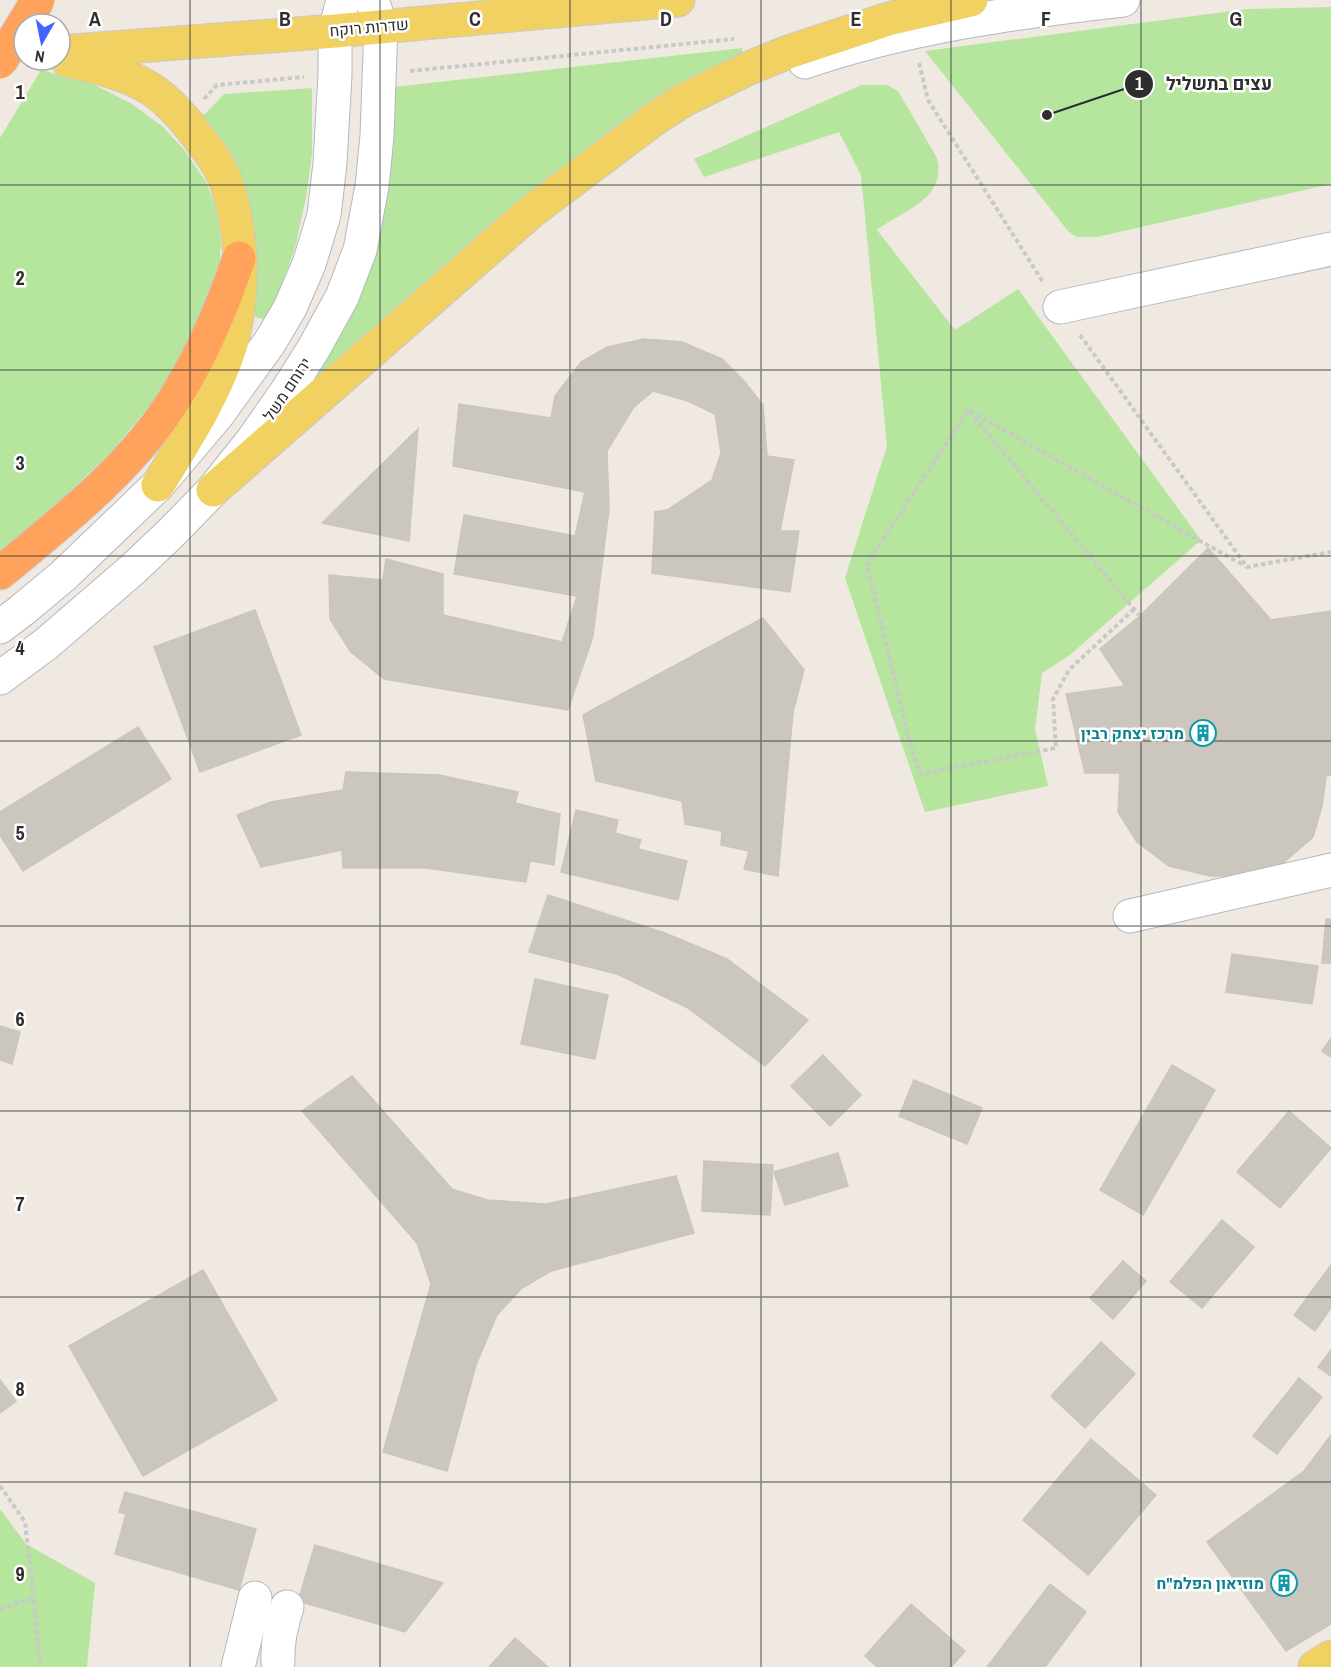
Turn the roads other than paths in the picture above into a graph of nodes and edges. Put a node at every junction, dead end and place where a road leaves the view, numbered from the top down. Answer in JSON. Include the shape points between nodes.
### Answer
{"nodes":[{"id":1,"x":678,"y":0,"type":"edge"},
{"id":2,"x":971,"y":0,"type":"edge"},
{"id":3,"x":1123,"y":0,"type":"edge"},
{"id":4,"x":376,"y":13,"type":"edge"},
{"id":5,"x":339,"y":15,"type":"edge"},
{"id":6,"x":72,"y":50,"type":"edge"},
{"id":7,"x":72,"y":62,"type":"edge"},
{"id":8,"x":584,"y":172,"type":"junction"},
{"id":9,"x":1331,"y":249,"type":"edge"},
{"id":10,"x":239,"y":258,"type":"junction"},
{"id":11,"x":1060,"y":307,"type":"road end"},
{"id":12,"x":159,"y":484,"type":"junction"},
{"id":13,"x":213,"y":490,"type":"junction"},
{"id":14,"x":0,"y":573,"type":"edge"},
{"id":15,"x":0,"y":627,"type":"edge"},
{"id":16,"x":0,"y":678,"type":"edge"},
{"id":17,"x":1331,"y":870,"type":"edge"},
{"id":18,"x":1130,"y":916,"type":"dead end"},
{"id":19,"x":255,"y":1598,"type":"dead end"},
{"id":20,"x":286,"y":1606,"type":"dead end"},
{"id":21,"x":1331,"y":1657,"type":"edge"},
{"id":22,"x":282,"y":1664,"type":"edge"},
{"id":23,"x":240,"y":1667,"type":"edge"},
{"id":24,"x":1315,"y":1667,"type":"edge"}],
"edges":[{"from":1,"to":4,"type":"main road","name":"שדרות רוקח"},
{"from":2,"to":8,"type":"main road","via":[[888,20],[749,68],[682,101]]},
{"from":3,"to":8,"type":"street","via":[[1041,9],[917,31],[817,58],[709,99]]},
{"from":4,"to":5,"type":"main road","name":"שדרות רוקח"},
{"from":4,"to":13,"type":"street","name":"ירוחם משל","via":[[380,74],[372,186],[360,250],[342,297],[314,348],[252,441]]},
{"from":5,"to":6,"type":"main road","name":"שדרות רוקח"},
{"from":5,"to":12,"type":"street","via":[[324,215],[309,264],[270,342],[218,414]]},
{"from":7,"to":10,"type":"main road","via":[[104,69],[150,88],[184,119],[211,153],[225,181]]},
{"from":8,"to":13,"type":"main road","via":[[532,211]]},
{"from":9,"to":11,"type":"street"},
{"from":10,"to":12,"type":"main road","via":[[237,315],[225,362],[209,400]]},
{"from":10,"to":14,"type":"highway","via":[[198,359],[150,433],[63,521]]},
{"from":12,"to":15,"type":"street","via":[[63,576]]},
{"from":13,"to":16,"type":"street","name":"ירוחם משל","via":[[133,570]]},
{"from":17,"to":18,"type":"street"},
{"from":19,"to":23,"type":"street"},
{"from":20,"to":22,"type":"street","via":[[277,1646]]},
{"from":21,"to":24,"type":"main road"},
{"from":22,"to":23,"type":"street","via":[[260,1660]]}]}
